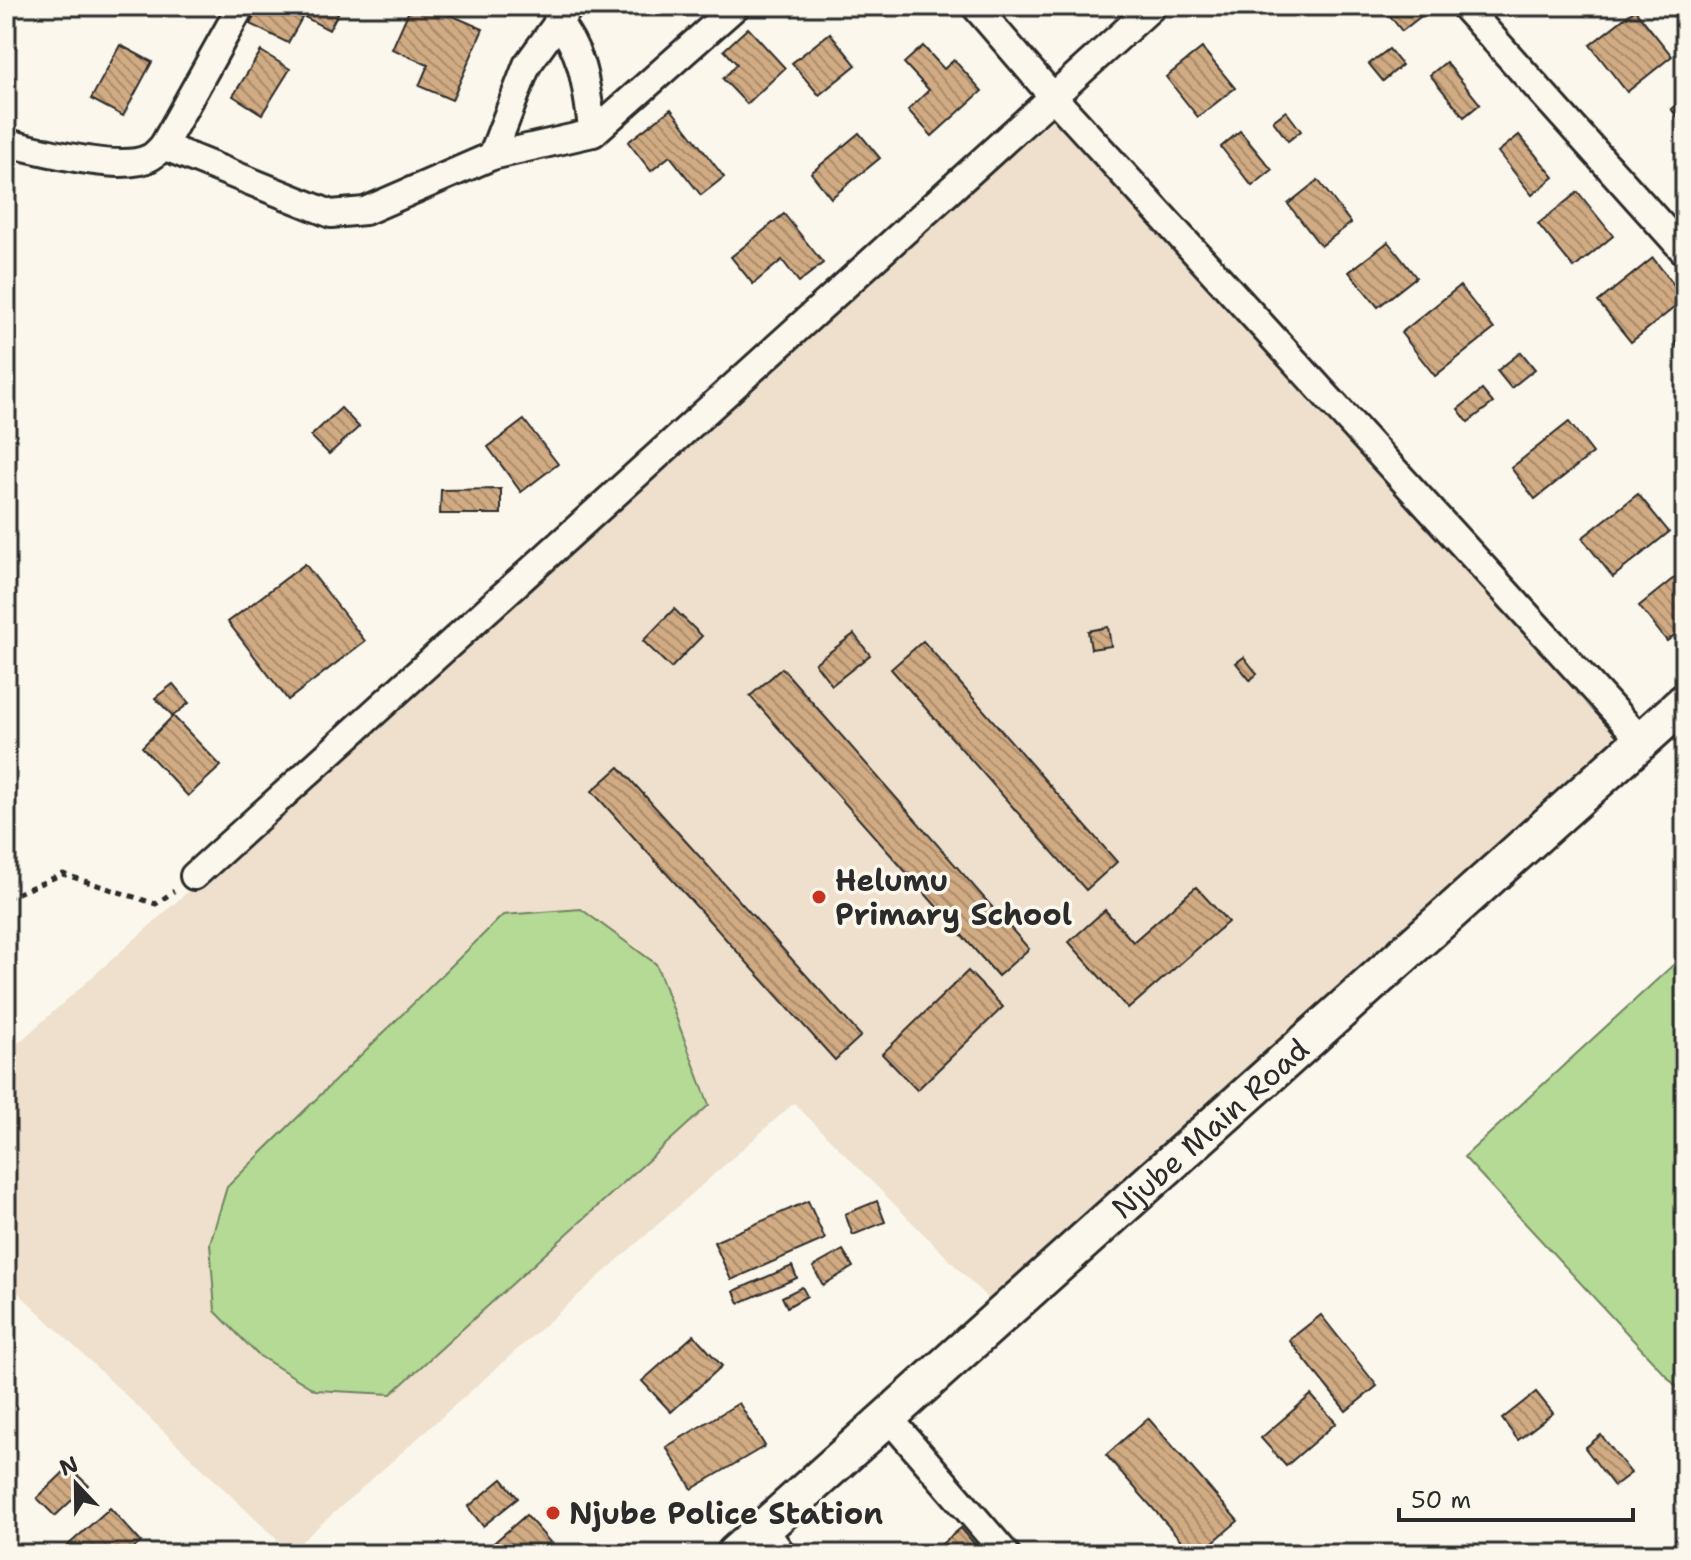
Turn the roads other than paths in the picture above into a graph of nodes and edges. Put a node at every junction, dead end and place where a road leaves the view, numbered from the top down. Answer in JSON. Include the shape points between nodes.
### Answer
{"nodes":[{"id":1,"x":241,"y":6,"type":"edge"},
{"id":2,"x":736,"y":6,"type":"edge"},
{"id":3,"x":975,"y":6,"type":"edge"},
{"id":4,"x":1153,"y":6,"type":"edge"},
{"id":5,"x":1464,"y":6,"type":"edge"},
{"id":6,"x":563,"y":14,"type":"edge"},
{"id":7,"x":1054,"y":98,"type":"junction"},
{"id":8,"x":593,"y":133,"type":"junction"},
{"id":9,"x":6,"y":143,"type":"edge"},
{"id":10,"x":163,"y":146,"type":"junction"},
{"id":11,"x":492,"y":156,"type":"junction"},
{"id":12,"x":1685,"y":252,"type":"edge"},
{"id":13,"x":1685,"y":702,"type":"edge"},
{"id":14,"x":1641,"y":740,"type":"junction"},
{"id":15,"x":194,"y":876,"type":"road end"},
{"id":16,"x":888,"y":1417,"type":"junction"},
{"id":17,"x":772,"y":1541,"type":"edge"},
{"id":18,"x":735,"y":1554,"type":"edge"},
{"id":19,"x":1006,"y":1554,"type":"edge"}],
"edges":[{"from":1,"to":10,"type":"street"},
{"from":2,"to":8,"type":"street"},
{"from":3,"to":7,"type":"street"},
{"from":4,"to":7,"type":"street"},
{"from":5,"to":12,"type":"street"},
{"from":6,"to":8,"type":"street","via":[[582,67]]},
{"from":6,"to":11,"type":"street","via":[[527,65]]},
{"from":7,"to":14,"type":"street"},
{"from":7,"to":15,"type":"street"},
{"from":8,"to":11,"type":"street"},
{"from":9,"to":10,"type":"street","via":[[128,164],[150,158]]},
{"from":10,"to":11,"type":"street","via":[[331,214],[365,211]]},
{"from":13,"to":14,"type":"street","name":"Njube Main Road"},
{"from":14,"to":16,"type":"street","name":"Njube Main Road"},
{"from":16,"to":17,"type":"street","name":"Njube Main Road"},
{"from":16,"to":19,"type":"street"},
{"from":17,"to":18,"type":"street","name":"Njube Main Road"}]}
